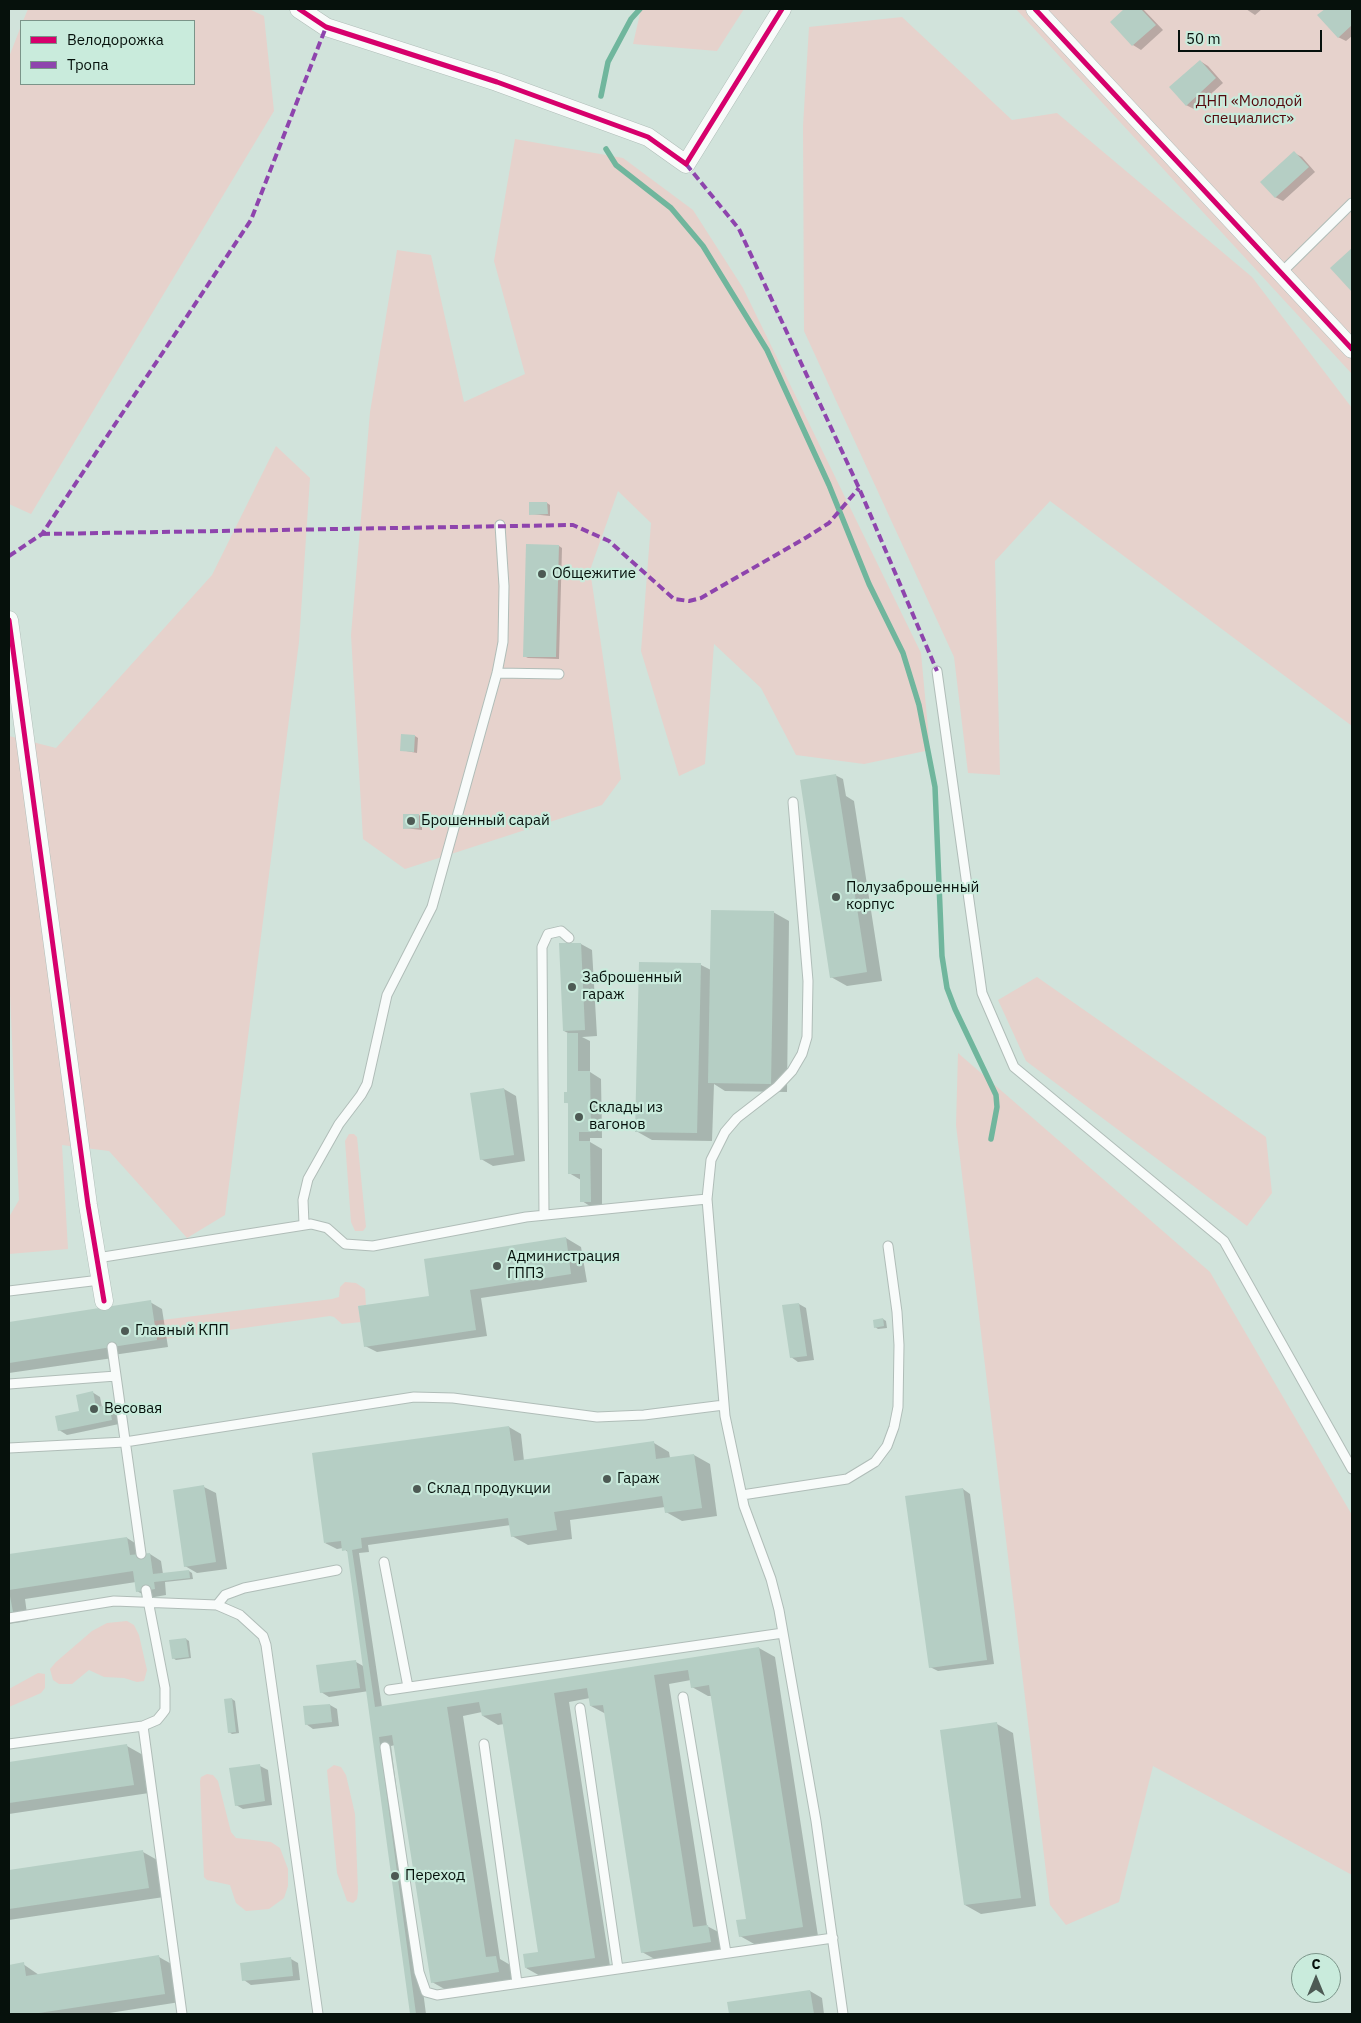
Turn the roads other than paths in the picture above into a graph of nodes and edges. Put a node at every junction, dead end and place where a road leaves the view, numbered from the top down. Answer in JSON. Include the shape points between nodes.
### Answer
{"nodes":[{"id":1,"x":782,"y":9,"type":"edge"},
{"id":2,"x":1036,"y":9,"type":"edge"},
{"id":3,"x":303,"y":10,"type":"edge"},
{"id":4,"x":1352,"y":203,"type":"edge"},
{"id":5,"x":1282,"y":272,"type":"junction"},
{"id":6,"x":1352,"y":349,"type":"edge"},
{"id":7,"x":500,"y":525,"type":"dead end"},
{"id":8,"x":9,"y":620,"type":"edge"},
{"id":9,"x":937,"y":671,"type":"dead end"},
{"id":10,"x":497,"y":673,"type":"junction"},
{"id":11,"x":559,"y":674,"type":"dead end"},
{"id":12,"x":793,"y":802,"type":"dead end"},
{"id":13,"x":569,"y":938,"type":"dead end"},
{"id":14,"x":707,"y":1199,"type":"junction"},
{"id":15,"x":544,"y":1215,"type":"junction"},
{"id":16,"x":304,"y":1224,"type":"junction"},
{"id":17,"x":888,"y":1246,"type":"dead end"},
{"id":18,"x":96,"y":1258,"type":"junction"},
{"id":19,"x":100,"y":1280,"type":"junction"},
{"id":20,"x":9,"y":1291,"type":"edge"},
{"id":21,"x":104,"y":1301,"type":"dead end"},
{"id":22,"x":112,"y":1347,"type":"dead end"},
{"id":23,"x":116,"y":1376,"type":"junction"},
{"id":24,"x":9,"y":1384,"type":"edge"},
{"id":25,"x":724,"y":1405,"type":"junction"},
{"id":26,"x":125,"y":1442,"type":"junction"},
{"id":27,"x":9,"y":1448,"type":"edge"},
{"id":28,"x":1352,"y":1469,"type":"edge"},
{"id":29,"x":742,"y":1495,"type":"junction"},
{"id":30,"x":141,"y":1554,"type":"dead end"},
{"id":31,"x":384,"y":1562,"type":"dead end"},
{"id":32,"x":337,"y":1570,"type":"dead end"},
{"id":33,"x":146,"y":1590,"type":"dead end"},
{"id":34,"x":149,"y":1602,"type":"junction"},
{"id":35,"x":217,"y":1605,"type":"junction"},
{"id":36,"x":9,"y":1618,"type":"edge"},
{"id":37,"x":783,"y":1633,"type":"junction"},
{"id":38,"x":408,"y":1687,"type":"junction"},
{"id":39,"x":389,"y":1690,"type":"dead end"},
{"id":40,"x":683,"y":1697,"type":"dead end"},
{"id":41,"x":580,"y":1708,"type":"dead end"},
{"id":42,"x":143,"y":1726,"type":"junction"},
{"id":43,"x":9,"y":1744,"type":"edge"},
{"id":44,"x":484,"y":1744,"type":"dead end"},
{"id":45,"x":385,"y":1747,"type":"dead end"},
{"id":46,"x":832,"y":1938,"type":"junction"},
{"id":47,"x":726,"y":1953,"type":"junction"},
{"id":48,"x":618,"y":1969,"type":"junction"},
{"id":49,"x":517,"y":1984,"type":"junction"},
{"id":50,"x":182,"y":2014,"type":"edge"},
{"id":51,"x":318,"y":2014,"type":"edge"},
{"id":52,"x":843,"y":2014,"type":"edge"}],
"edges":[{"from":1,"to":3,"type":"street","via":[[686,164],[648,137],[497,82],[326,27]]},
{"from":2,"to":5,"type":"street"},
{"from":4,"to":5,"type":"lane"},
{"from":5,"to":6,"type":"street"},
{"from":7,"to":10,"type":"lane","via":[[504,593],[503,642]]},
{"from":8,"to":18,"type":"street"},
{"from":9,"to":28,"type":"lane","via":[[982,993],[1014,1067],[1224,1241]]},
{"from":10,"to":11,"type":"lane"},
{"from":10,"to":16,"type":"lane","via":[[432,907],[387,995],[367,1084],[339,1124],[308,1179],[302,1200]]},
{"from":12,"to":14,"type":"lane","via":[[808,981],[807,1036],[792,1071],[725,1132],[712,1160]]},
{"from":13,"to":15,"type":"lane","via":[[561,931],[548,934],[542,947]]},
{"from":14,"to":15,"type":"lane"},
{"from":14,"to":25,"type":"lane"},
{"from":15,"to":16,"type":"lane","via":[[373,1246],[345,1244],[327,1228]]},
{"from":16,"to":18,"type":"lane"},
{"from":17,"to":29,"type":"lane","via":[[899,1345],[898,1407],[886,1446],[876,1462],[847,1479]]},
{"from":18,"to":19,"type":"street"},
{"from":19,"to":20,"type":"lane"},
{"from":19,"to":21,"type":"street"},
{"from":22,"to":23,"type":"lane"},
{"from":23,"to":24,"type":"lane"},
{"from":23,"to":26,"type":"lane"},
{"from":25,"to":26,"type":"lane","via":[[597,1417],[453,1398],[414,1397]]},
{"from":25,"to":29,"type":"lane"},
{"from":26,"to":27,"type":"lane"},
{"from":26,"to":30,"type":"lane"},
{"from":29,"to":37,"type":"lane","via":[[771,1579]]},
{"from":31,"to":38,"type":"lane"},
{"from":32,"to":35,"type":"lane","via":[[244,1588],[226,1595]]},
{"from":33,"to":34,"type":"lane"},
{"from":34,"to":35,"type":"lane"},
{"from":34,"to":36,"type":"lane","via":[[96,1602]]},
{"from":34,"to":42,"type":"lane","via":[[165,1688],[165,1710],[157,1720]]},
{"from":35,"to":51,"type":"lane","via":[[240,1615],[256,1628],[266,1645]]},
{"from":37,"to":38,"type":"lane"},
{"from":37,"to":46,"type":"lane","via":[[816,1821]]},
{"from":38,"to":39,"type":"lane"},
{"from":40,"to":47,"type":"lane"},
{"from":41,"to":48,"type":"lane"},
{"from":42,"to":43,"type":"lane"},
{"from":42,"to":50,"type":"lane"},
{"from":44,"to":49,"type":"lane"},
{"from":45,"to":49,"type":"lane","via":[[419,1972],[426,1992],[437,1995]]},
{"from":46,"to":47,"type":"lane"},
{"from":46,"to":52,"type":"lane"},
{"from":47,"to":48,"type":"lane"},
{"from":48,"to":49,"type":"lane"}]}
